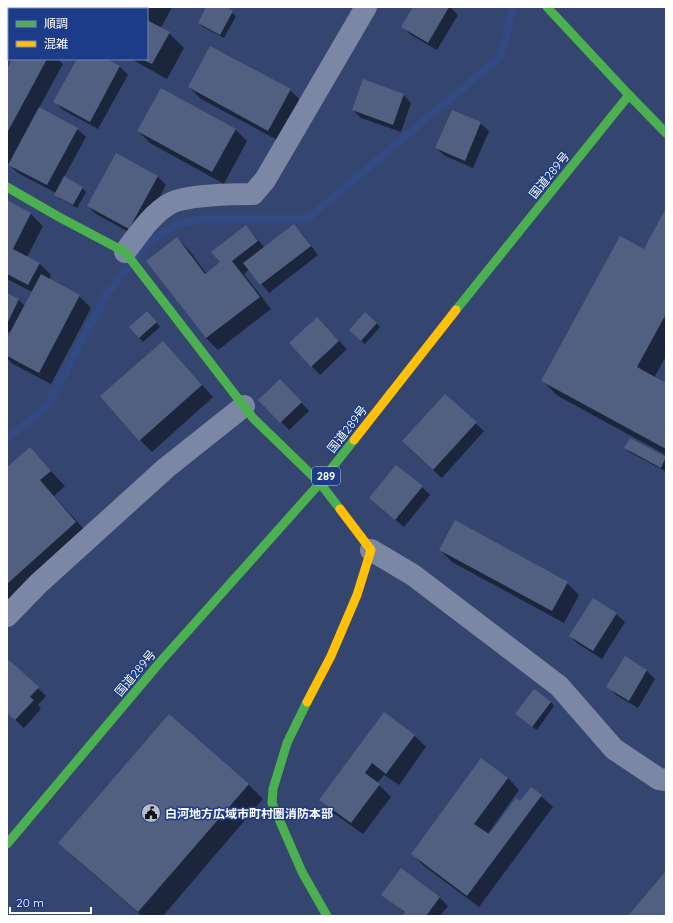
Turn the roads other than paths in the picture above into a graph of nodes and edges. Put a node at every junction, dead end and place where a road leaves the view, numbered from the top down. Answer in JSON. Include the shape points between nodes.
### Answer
{"nodes":[{"id":1,"x":366,"y":7,"type":"edge"},
{"id":2,"x":547,"y":7,"type":"edge"},
{"id":3,"x":629,"y":95,"type":"junction"},
{"id":4,"x":665,"y":128,"type":"edge"},
{"id":5,"x":7,"y":187,"type":"edge"},
{"id":6,"x":125,"y":252,"type":"junction"},
{"id":7,"x":244,"y":406,"type":"junction"},
{"id":8,"x":320,"y":483,"type":"junction"},
{"id":9,"x":371,"y":550,"type":"junction"},
{"id":10,"x":7,"y":616,"type":"edge"},
{"id":11,"x":666,"y":780,"type":"edge"},
{"id":12,"x":7,"y":844,"type":"edge"},
{"id":13,"x":327,"y":916,"type":"edge"}],
"edges":[{"from":1,"to":6,"type":"street","via":[[265,180],[253,194],[186,198],[171,203],[154,216]]},
{"from":2,"to":3,"type":"main road"},
{"from":3,"to":4,"type":"main road"},
{"from":3,"to":8,"type":"main road","name":"国道289号","number":"289"},
{"from":5,"to":6,"type":"main road"},
{"from":6,"to":7,"type":"main road"},
{"from":7,"to":8,"type":"main road","via":[[253,418]]},
{"from":7,"to":10,"type":"street","via":[[166,468],[38,584]]},
{"from":8,"to":9,"type":"main road"},
{"from":8,"to":12,"type":"main road","name":"国道289号","number":"289","via":[[161,661]]},
{"from":9,"to":11,"type":"street","via":[[413,575],[559,686],[614,749],[659,779]]},
{"from":9,"to":13,"type":"main road","via":[[357,595],[331,656],[287,743],[273,789],[272,804],[302,872]]}]}
